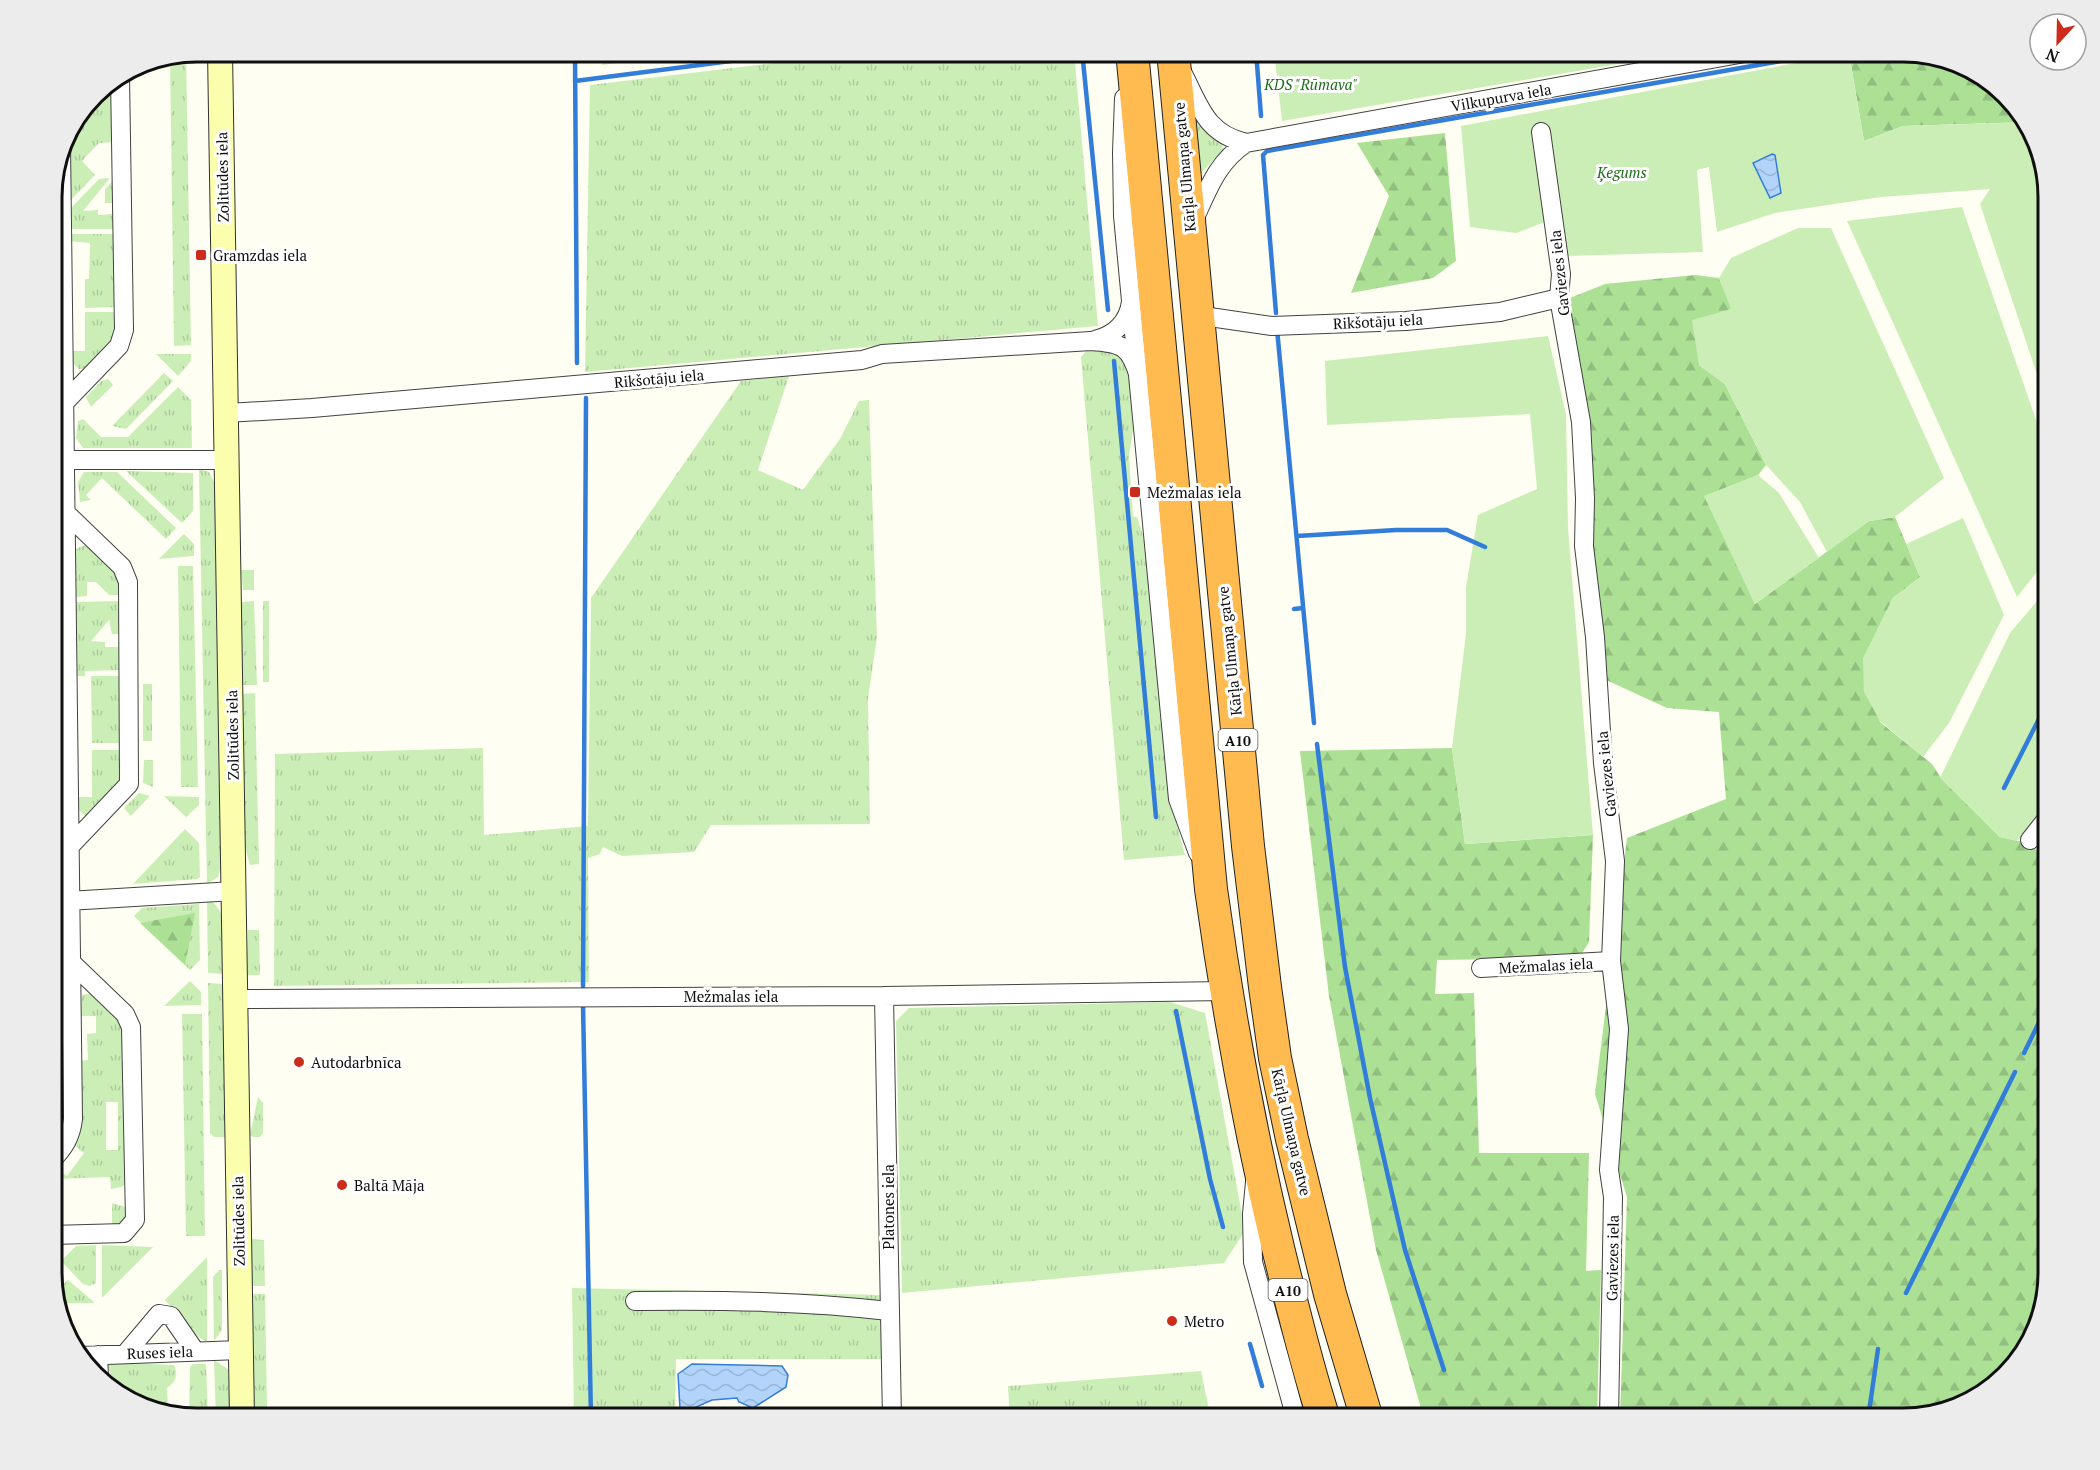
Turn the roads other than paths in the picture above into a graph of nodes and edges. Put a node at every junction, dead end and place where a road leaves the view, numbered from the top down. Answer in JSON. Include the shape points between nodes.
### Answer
{"nodes":[{"id":1,"x":220,"y":62,"type":"edge"},
{"id":2,"x":1129,"y":62,"type":"edge"},
{"id":3,"x":1131,"y":62,"type":"edge"},
{"id":4,"x":1174,"y":62,"type":"edge"},
{"id":5,"x":1177,"y":62,"type":"edge"},
{"id":6,"x":1695,"y":62,"type":"edge"},
{"id":7,"x":120,"y":85,"type":"edge"},
{"id":8,"x":1541,"y":132,"type":"dead end"},
{"id":9,"x":1246,"y":143,"type":"junction"},
{"id":10,"x":62,"y":195,"type":"edge"},
{"id":11,"x":1190,"y":230,"type":"junction"},
{"id":12,"x":1559,"y":298,"type":"junction"},
{"id":13,"x":1132,"y":299,"type":"junction"},
{"id":14,"x":1196,"y":315,"type":"junction"},
{"id":15,"x":1090,"y":341,"type":"junction"},
{"id":16,"x":1139,"y":377,"type":"junction"},
{"id":17,"x":66,"y":401,"type":"junction"},
{"id":18,"x":227,"y":413,"type":"junction"},
{"id":19,"x":67,"y":460,"type":"junction"},
{"id":20,"x":227,"y":460,"type":"junction"},
{"id":21,"x":67,"y":514,"type":"junction"},
{"id":22,"x":2038,"y":830,"type":"edge"},
{"id":23,"x":2030,"y":840,"type":"dead end"},
{"id":24,"x":72,"y":844,"type":"junction"},
{"id":25,"x":1211,"y":889,"type":"junction"},
{"id":26,"x":234,"y":891,"type":"junction"},
{"id":27,"x":62,"y":901,"type":"edge"},
{"id":28,"x":71,"y":901,"type":"junction"},
{"id":29,"x":1611,"y":961,"type":"junction"},
{"id":30,"x":73,"y":964,"type":"junction"},
{"id":31,"x":1481,"y":968,"type":"dead end"},
{"id":32,"x":1226,"y":991,"type":"junction"},
{"id":33,"x":884,"y":996,"type":"junction"},
{"id":34,"x":236,"y":999,"type":"junction"},
{"id":35,"x":62,"y":1150,"type":"edge"},
{"id":36,"x":1257,"y":1160,"type":"junction"},
{"id":37,"x":62,"y":1235,"type":"edge"},
{"id":38,"x":635,"y":1301,"type":"dead end"},
{"id":39,"x":889,"y":1311,"type":"junction"},
{"id":40,"x":240,"y":1350,"type":"junction"},
{"id":41,"x":195,"y":1351,"type":"junction"},
{"id":42,"x":126,"y":1353,"type":"junction"},
{"id":43,"x":89,"y":1355,"type":"edge"},
{"id":44,"x":98,"y":1355,"type":"junction"},
{"id":45,"x":99,"y":1367,"type":"edge"},
{"id":46,"x":242,"y":1408,"type":"edge"},
{"id":47,"x":892,"y":1408,"type":"edge"},
{"id":48,"x":1293,"y":1408,"type":"edge"},
{"id":49,"x":1321,"y":1408,"type":"edge"},
{"id":50,"x":1363,"y":1408,"type":"edge"},
{"id":51,"x":1609,"y":1408,"type":"edge"}],
"edges":[{"from":1,"to":18,"type":"street","name":"Zolitūdes iela"},
{"from":2,"to":13,"type":"street","via":[[1122,152],[1123,216]]},
{"from":3,"to":25,"type":"highway","number":"A10"},
{"from":4,"to":11,"type":"highway","name":"Kārļa Ulmaņa gatve","number":"A10"},
{"from":5,"to":9,"type":"street","via":[[1209,123],[1227,138]]},
{"from":6,"to":9,"type":"street","name":"Vilkupurva iela"},
{"from":7,"to":17,"type":"street","via":[[124,330],[119,346]]},
{"from":8,"to":12,"type":"street","name":"Gaviezes iela","via":[[1561,274]]},
{"from":9,"to":11,"type":"street","via":[[1227,155]]},
{"from":10,"to":17,"type":"street"},
{"from":11,"to":14,"type":"highway","name":"Kārļa Ulmaņa gatve","number":"A10"},
{"from":12,"to":14,"type":"street","name":"Rikšotāju iela","via":[[1500,312],[1406,321],[1272,326]]},
{"from":12,"to":29,"type":"street","name":"Gaviezes iela","via":[[1580,411],[1584,546],[1596,637],[1603,763],[1616,861]]},
{"from":13,"to":15,"type":"street","via":[[1128,315],[1119,327],[1104,338]]},
{"from":13,"to":16,"type":"street"},
{"from":14,"to":50,"type":"highway","name":"Kārļa Ulmaņa gatve","number":"A10","via":[[1248,846],[1275,1058],[1330,1294]]},
{"from":15,"to":16,"type":"street","via":[[1125,348]]},
{"from":15,"to":18,"type":"street","name":"Rikšotāju iela","via":[[882,354],[862,360]]},
{"from":16,"to":25,"type":"street","via":[[1178,799]]},
{"from":17,"to":19,"type":"street"},
{"from":18,"to":20,"type":"street","name":"Zolitūdes iela"},
{"from":19,"to":20,"type":"street"},
{"from":19,"to":21,"type":"street"},
{"from":20,"to":26,"type":"street","name":"Zolitūdes iela"},
{"from":21,"to":24,"type":"street"},
{"from":21,"to":24,"type":"street","via":[[122,567],[128,582],[129,784]]},
{"from":22,"to":23,"type":"street"},
{"from":24,"to":28,"type":"street"},
{"from":25,"to":32,"type":"highway","number":"A10"},
{"from":26,"to":28,"type":"street"},
{"from":26,"to":34,"type":"street","name":"Zolitūdes iela"},
{"from":27,"to":28,"type":"street"},
{"from":28,"to":30,"type":"street"},
{"from":29,"to":31,"type":"street","name":"Mežmalas iela"},
{"from":29,"to":51,"type":"street","name":"Gaviezes iela","via":[[1619,1029],[1609,1170],[1613,1197]]},
{"from":30,"to":35,"type":"street","via":[[73,1119],[72,1132]]},
{"from":30,"to":37,"type":"street","via":[[125,1014],[131,1027],[135,1220],[124,1233]]},
{"from":32,"to":33,"type":"street","name":"Mežmalas iela"},
{"from":32,"to":36,"type":"highway","number":"A10"},
{"from":33,"to":34,"type":"street","name":"Mežmalas iela"},
{"from":33,"to":39,"type":"street","name":"Platones iela"},
{"from":34,"to":40,"type":"street","name":"Zolitūdes iela"},
{"from":36,"to":48,"type":"street","via":[[1253,1262]]},
{"from":36,"to":49,"type":"highway","number":"A10"},
{"from":38,"to":39,"type":"street","via":[[728,1300]]},
{"from":39,"to":47,"type":"street","name":"Platones iela"},
{"from":40,"to":41,"type":"street","name":"Ruses iela"},
{"from":40,"to":46,"type":"street","name":"Zolitūdes iela"},
{"from":41,"to":42,"type":"street","name":"Ruses iela"},
{"from":41,"to":42,"type":"street","via":[[171,1316],[159,1314]]},
{"from":42,"to":44,"type":"street","name":"Ruses iela"},
{"from":43,"to":44,"type":"street","name":"Ruses iela"},
{"from":44,"to":45,"type":"street"}]}
